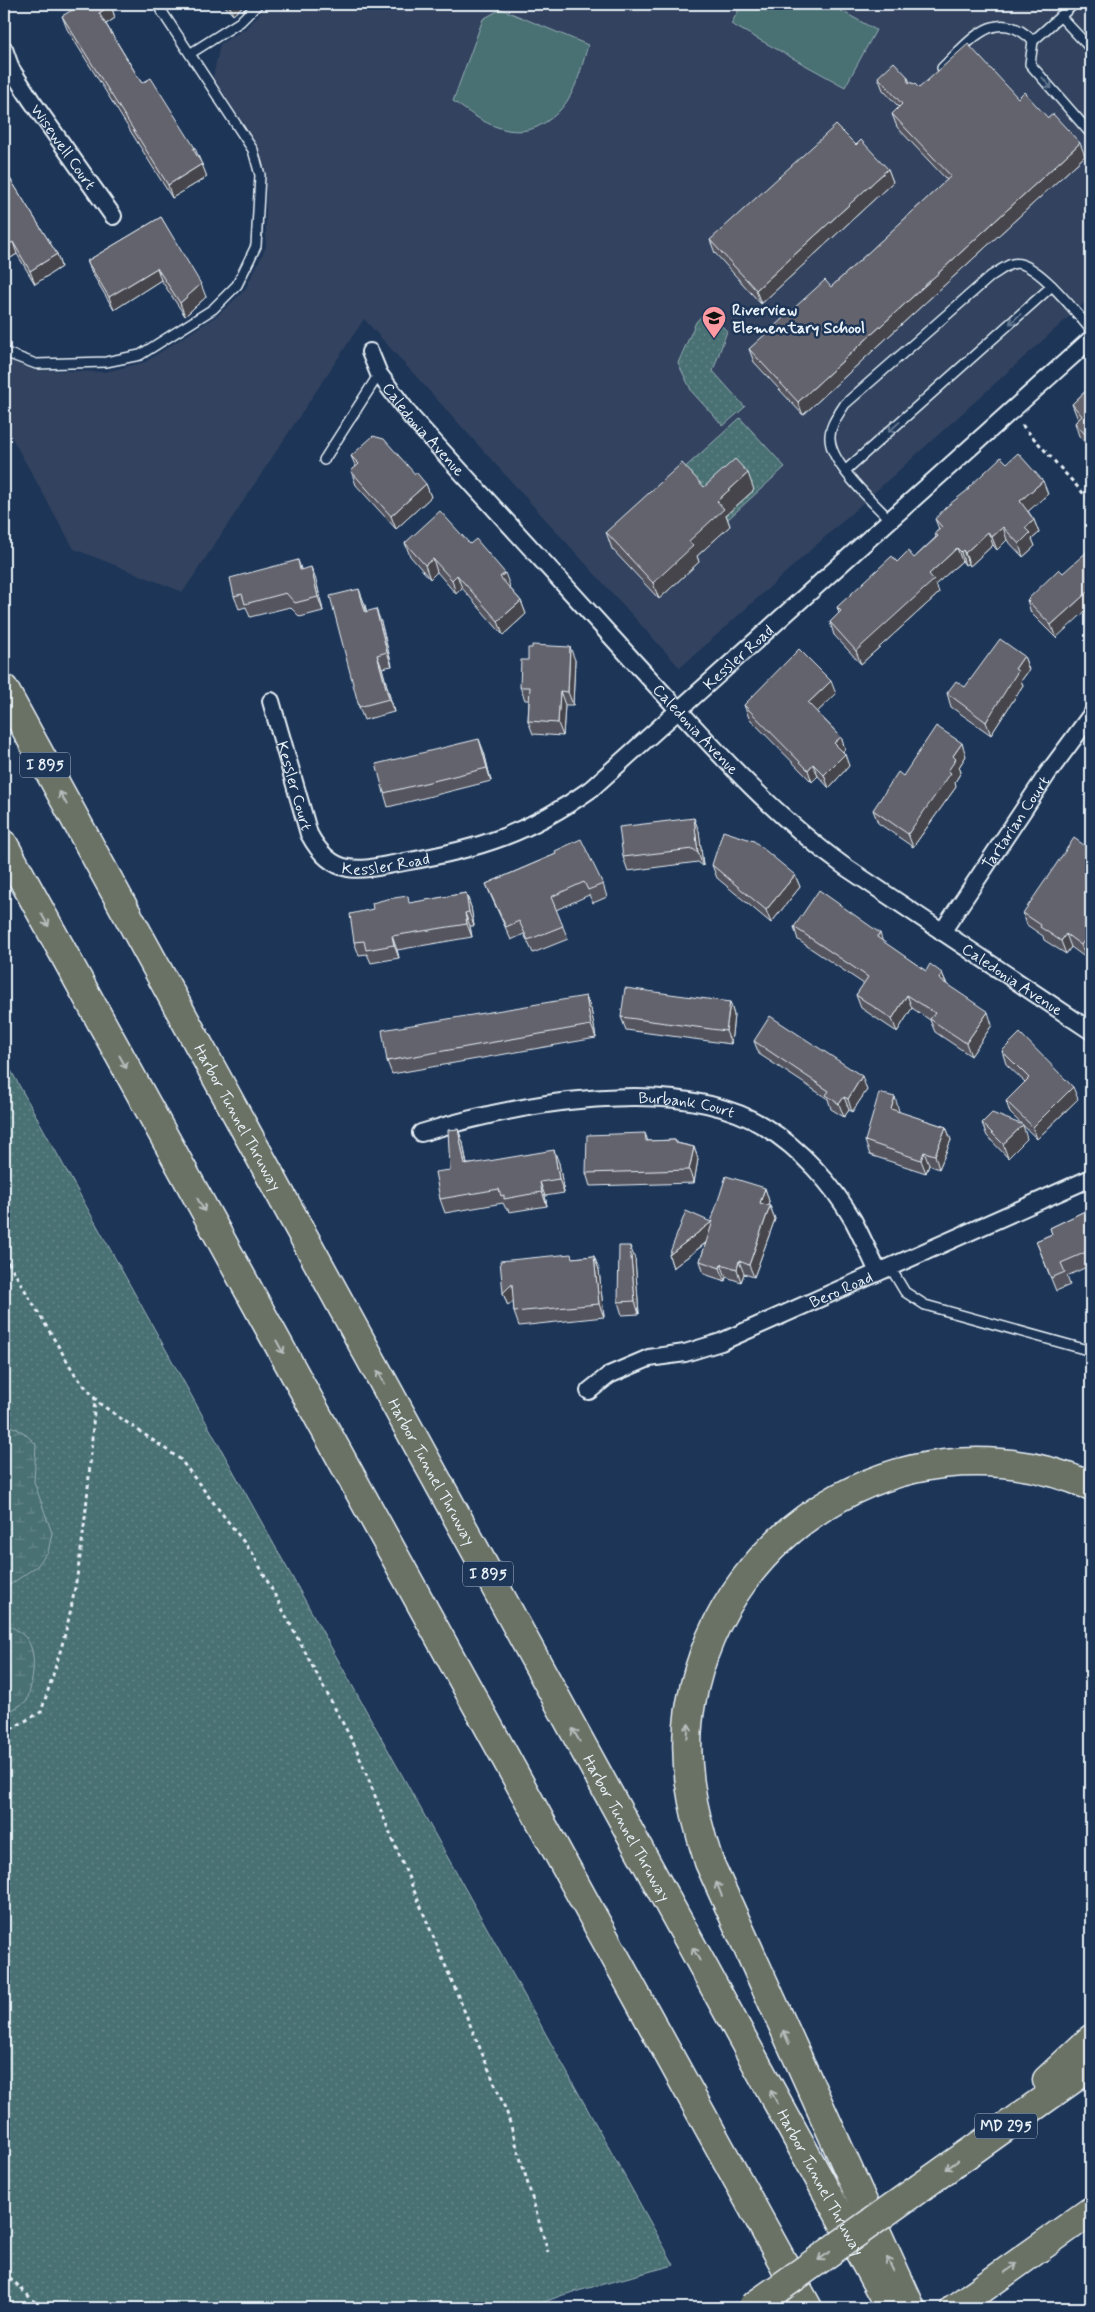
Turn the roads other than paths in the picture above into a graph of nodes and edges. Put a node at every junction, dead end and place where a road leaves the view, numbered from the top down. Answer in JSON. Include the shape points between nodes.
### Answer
{"nodes":[{"id":1,"x":157,"y":4,"type":"edge"},
{"id":2,"x":258,"y":4,"type":"edge"},
{"id":3,"x":1074,"y":4,"type":"edge"},
{"id":4,"x":1060,"y":16,"type":"junction"},
{"id":5,"x":1033,"y":41,"type":"junction"},
{"id":6,"x":4,"y":49,"type":"edge"},
{"id":7,"x":1091,"y":49,"type":"edge"},
{"id":8,"x":190,"y":54,"type":"junction"},
{"id":9,"x":937,"y":72,"type":"edge"},
{"id":10,"x":1091,"y":134,"type":"edge"},
{"id":11,"x":113,"y":216,"type":"dead end"},
{"id":12,"x":1052,"y":286,"type":"junction"},
{"id":13,"x":1091,"y":330,"type":"edge"},
{"id":14,"x":1091,"y":339,"type":"edge"},
{"id":15,"x":4,"y":352,"type":"edge"},
{"id":16,"x":370,"y":352,"type":"dead end"},
{"id":17,"x":379,"y":374,"type":"junction"},
{"id":18,"x":324,"y":460,"type":"dead end"},
{"id":19,"x":846,"y":470,"type":"junction"},
{"id":20,"x":889,"y":519,"type":"junction"},
{"id":21,"x":4,"y":689,"type":"edge"},
{"id":22,"x":271,"y":701,"type":"dead end"},
{"id":23,"x":678,"y":709,"type":"junction"},
{"id":24,"x":1091,"y":715,"type":"edge"},
{"id":25,"x":4,"y":845,"type":"edge"},
{"id":26,"x":332,"y":861,"type":"joint"},
{"id":27,"x":942,"y":932,"type":"junction"},
{"id":28,"x":1091,"y":1032,"type":"edge"},
{"id":29,"x":421,"y":1133,"type":"dead end"},
{"id":30,"x":1091,"y":1178,"type":"edge"},
{"id":31,"x":884,"y":1269,"type":"junction"},
{"id":32,"x":1091,"y":1351,"type":"edge"},
{"id":33,"x":589,"y":1390,"type":"dead end"},
{"id":34,"x":1091,"y":1486,"type":"edge"},
{"id":35,"x":1091,"y":2039,"type":"edge"},
{"id":36,"x":1091,"y":2066,"type":"edge"},
{"id":37,"x":977,"y":2147,"type":"junction"},
{"id":38,"x":1091,"y":2211,"type":"edge"},
{"id":39,"x":963,"y":2302,"type":"edge"},
{"id":40,"x":751,"y":2308,"type":"edge"},
{"id":41,"x":808,"y":2308,"type":"edge"},
{"id":42,"x":890,"y":2308,"type":"edge"},
{"id":43,"x":911,"y":2308,"type":"edge"}],
"edges":[{"from":1,"to":8,"type":"lane"},
{"from":2,"to":8,"type":"lane","via":[[240,22]]},
{"from":3,"to":4,"type":"lane"},
{"from":4,"to":5,"type":"lane"},
{"from":4,"to":7,"type":"lane"},
{"from":5,"to":9,"type":"lane","via":[[1007,24],[991,26],[976,35]]},
{"from":5,"to":10,"type":"lane","one_way":true,"via":[[1030,64]]},
{"from":6,"to":11,"type":"street","name":"Wisewell Court","via":[[11,69],[31,100]]},
{"from":8,"to":15,"type":"lane","via":[[253,150],[260,175],[256,246],[237,285],[213,309],[140,354],[106,362],[36,364]]},
{"from":12,"to":13,"type":"lane"},
{"from":12,"to":19,"type":"lane","one_way":true},
{"from":12,"to":19,"type":"lane","via":[[1027,264],[1013,263],[991,276],[845,404],[834,422],[830,439],[836,458]]},
{"from":14,"to":20,"type":"street","name":"Kessler Road"},
{"from":16,"to":17,"type":"street","name":"Caledonia Avenue"},
{"from":17,"to":18,"type":"lane"},
{"from":17,"to":23,"type":"street","name":"Caledonia Avenue","via":[[412,418]]},
{"from":19,"to":20,"type":"lane"},
{"from":20,"to":23,"type":"street","name":"Kessler Road"},
{"from":42,"to":21,"type":"highway","name":"Harbor Tunnel Thruway","number":"I 895","one_way":true},
{"from":22,"to":26,"type":"street","name":"Kessler Court","via":[[309,834],[315,845]]},
{"from":23,"to":26,"type":"street","name":"Kessler Road","via":[[591,789],[562,810],[516,833],[463,851],[363,869],[346,868]]},
{"from":23,"to":27,"type":"street","name":"Caledonia Avenue","via":[[806,838]]},
{"from":24,"to":27,"type":"street","name":"Tartarian Court","via":[[1048,773]]},
{"from":25,"to":41,"type":"highway","one_way":true},
{"from":27,"to":28,"type":"street","name":"Caledonia Avenue"},
{"from":29,"to":31,"type":"street","name":"Burbank Court","via":[[501,1112],[587,1099],[673,1098],[739,1113],[766,1127],[817,1172]]},
{"from":30,"to":31,"type":"street","name":"Bero Road"},
{"from":31,"to":32,"type":"lane","via":[[905,1292],[925,1305]]},
{"from":31,"to":33,"type":"street","name":"Bero Road","via":[[721,1342],[685,1354],[649,1358],[630,1365]]},
{"from":43,"to":34,"type":"highway","one_way":true,"via":[[709,1862],[692,1801],[688,1768],[691,1703],[710,1638],[739,1587],[773,1545],[834,1499],[888,1476],[967,1461],[1024,1465],[1056,1472]]},
{"from":35,"to":37,"type":"highway"},
{"from":36,"to":37,"type":"highway","number":"MD 295"},
{"from":37,"to":40,"type":"highway","number":"MD 295","one_way":true,"bridge":true},
{"from":39,"to":38,"type":"highway","one_way":true}]}
